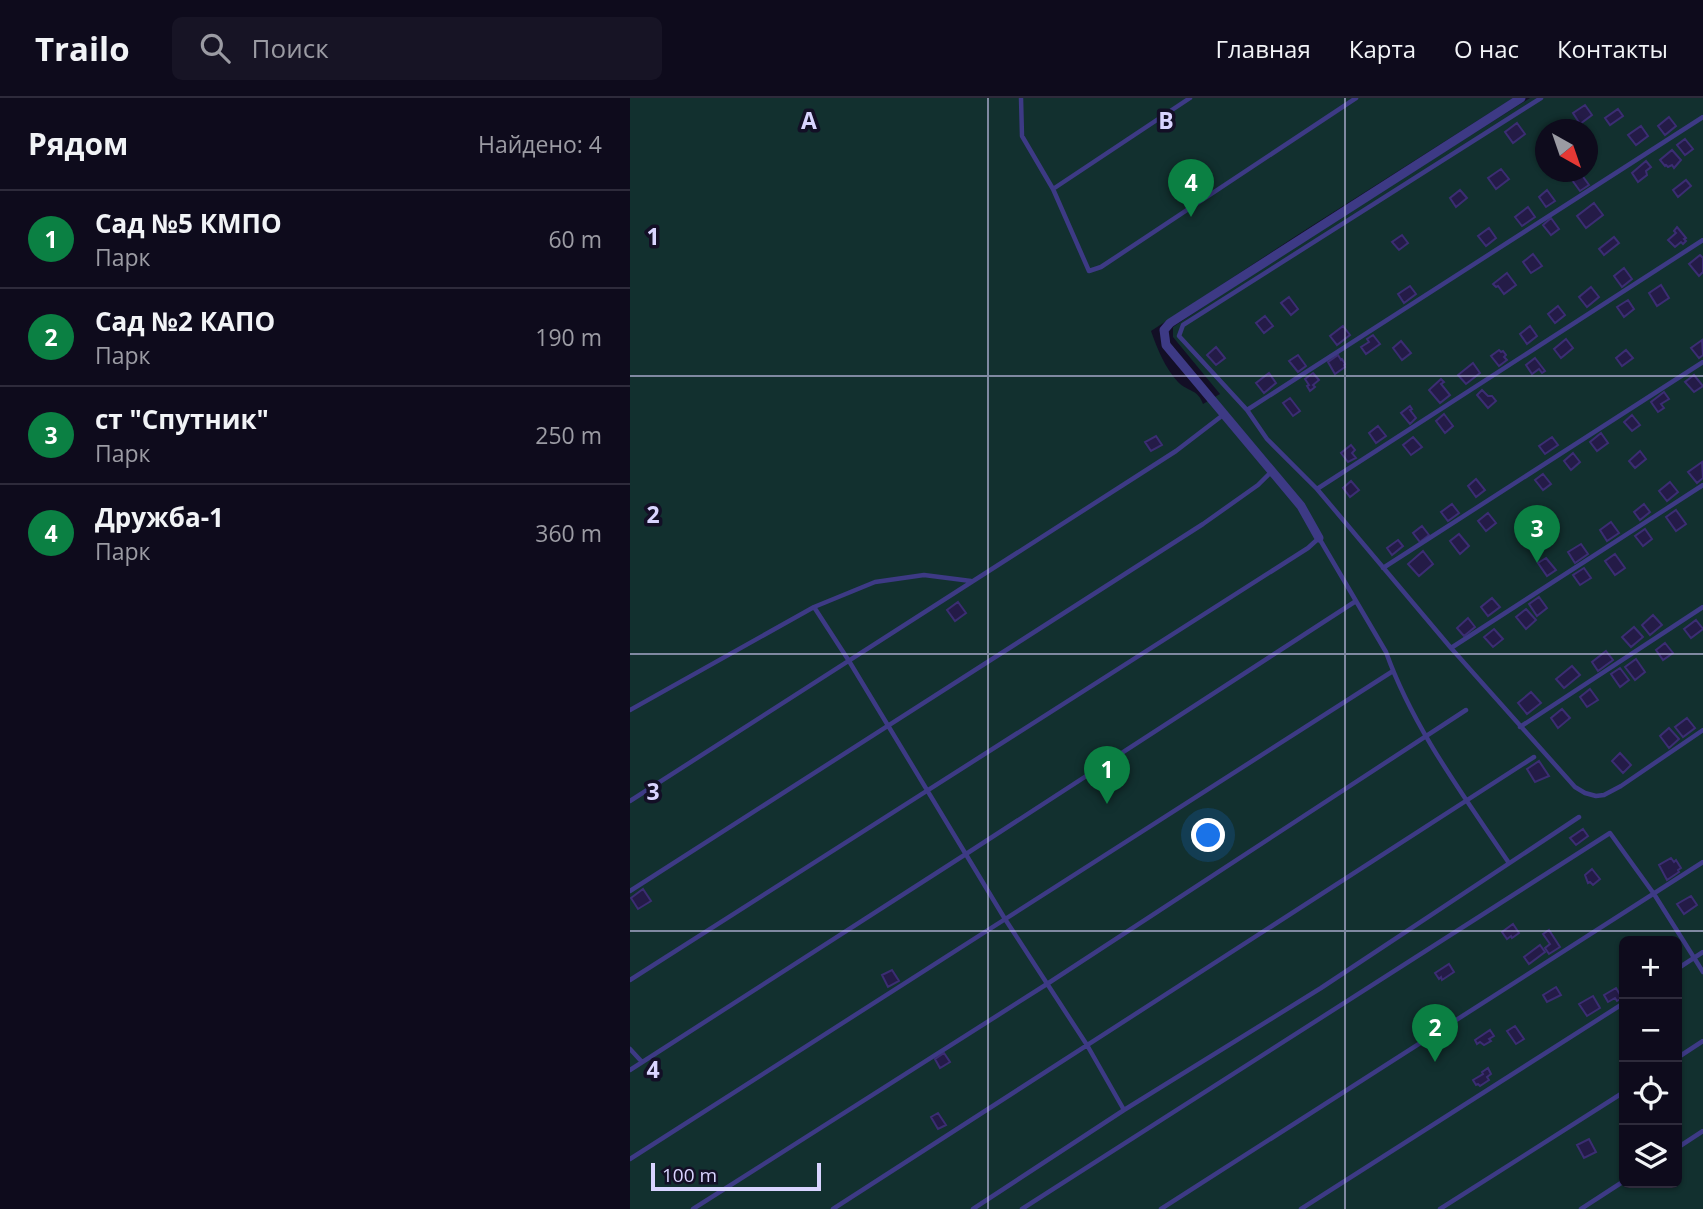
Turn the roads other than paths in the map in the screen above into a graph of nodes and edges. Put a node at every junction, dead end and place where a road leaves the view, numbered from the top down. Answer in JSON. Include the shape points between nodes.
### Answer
{"nodes":[{"id":1,"x":1190,"y":98,"type":"edge"},
{"id":2,"x":1356,"y":98,"type":"edge"},
{"id":3,"x":1521,"y":98,"type":"edge"},
{"id":4,"x":1541,"y":98,"type":"edge"},
{"id":5,"x":1022,"y":99,"type":"edge"},
{"id":6,"x":1703,"y":117,"type":"edge"},
{"id":7,"x":1053,"y":189,"type":"junction"},
{"id":8,"x":1703,"y":240,"type":"edge"},
{"id":9,"x":1703,"y":362,"type":"edge"},
{"id":10,"x":1247,"y":410,"type":"junction"},
{"id":11,"x":1223,"y":414,"type":"junction"},
{"id":12,"x":1272,"y":471,"type":"junction"},
{"id":13,"x":1703,"y":485,"type":"edge"},
{"id":14,"x":1317,"y":489,"type":"junction"},
{"id":15,"x":1319,"y":538,"type":"junction"},
{"id":16,"x":1383,"y":568,"type":"junction"},
{"id":17,"x":972,"y":581,"type":"junction"},
{"id":18,"x":1356,"y":601,"type":"junction"},
{"id":19,"x":814,"y":607,"type":"junction"},
{"id":20,"x":1703,"y":607,"type":"edge"},
{"id":21,"x":1451,"y":648,"type":"junction"},
{"id":22,"x":849,"y":661,"type":"junction"},
{"id":23,"x":1393,"y":671,"type":"junction"},
{"id":24,"x":630,"y":709,"type":"edge"},
{"id":25,"x":1466,"y":710,"type":"dead end"},
{"id":26,"x":888,"y":726,"type":"junction"},
{"id":27,"x":1520,"y":727,"type":"junction"},
{"id":28,"x":1703,"y":730,"type":"edge"},
{"id":29,"x":1427,"y":737,"type":"junction"},
{"id":30,"x":1534,"y":757,"type":"dead end"},
{"id":31,"x":928,"y":790,"type":"junction"},
{"id":32,"x":1467,"y":800,"type":"junction"},
{"id":33,"x":630,"y":802,"type":"edge"},
{"id":34,"x":1579,"y":817,"type":"dead end"},
{"id":35,"x":966,"y":854,"type":"junction"},
{"id":36,"x":1703,"y":862,"type":"edge"},
{"id":37,"x":1509,"y":863,"type":"junction"},
{"id":38,"x":630,"y":891,"type":"edge"},
{"id":39,"x":1654,"y":894,"type":"junction"},
{"id":40,"x":1005,"y":919,"type":"junction"},
{"id":41,"x":1703,"y":952,"type":"edge"},
{"id":42,"x":1694,"y":958,"type":"junction"},
{"id":43,"x":1682,"y":966,"type":"edge"},
{"id":44,"x":1703,"y":972,"type":"edge"},
{"id":45,"x":630,"y":980,"type":"edge"},
{"id":46,"x":1047,"y":984,"type":"junction"},
{"id":47,"x":1619,"y":1006,"type":"edge"},
{"id":48,"x":1703,"y":1041,"type":"edge"},
{"id":49,"x":1087,"y":1045,"type":"junction"},
{"id":50,"x":630,"y":1049,"type":"edge"},
{"id":51,"x":1682,"y":1055,"type":"edge"},
{"id":52,"x":642,"y":1062,"type":"junction"},
{"id":53,"x":630,"y":1070,"type":"edge"},
{"id":54,"x":1619,"y":1095,"type":"edge"},
{"id":55,"x":1124,"y":1110,"type":"junction"},
{"id":56,"x":1703,"y":1131,"type":"edge"},
{"id":57,"x":1682,"y":1145,"type":"edge"},
{"id":58,"x":630,"y":1159,"type":"edge"},
{"id":59,"x":1619,"y":1184,"type":"edge"},
{"id":60,"x":693,"y":1209,"type":"edge"},
{"id":61,"x":833,"y":1209,"type":"edge"},
{"id":62,"x":973,"y":1209,"type":"edge"},
{"id":63,"x":1022,"y":1209,"type":"edge"},
{"id":64,"x":1161,"y":1209,"type":"edge"},
{"id":65,"x":1301,"y":1209,"type":"edge"},
{"id":66,"x":1440,"y":1209,"type":"edge"},
{"id":67,"x":1581,"y":1209,"type":"edge"}],
"edges":[{"from":1,"to":7,"type":"lane"},
{"from":2,"to":7,"type":"lane","via":[[1089,271]]},
{"from":3,"to":11,"type":"street","via":[[1170,323],[1164,330],[1166,345]]},
{"from":4,"to":10,"type":"lane","via":[[1183,325],[1179,337]]},
{"from":5,"to":7,"type":"lane","via":[[1022,136]]},
{"from":6,"to":10,"type":"lane"},
{"from":8,"to":14,"type":"lane"},
{"from":9,"to":16,"type":"lane"},
{"from":10,"to":14,"type":"lane","via":[[1268,439]]},
{"from":11,"to":12,"type":"street"},
{"from":11,"to":17,"type":"lane","via":[[1175,451]]},
{"from":12,"to":15,"type":"street","via":[[1301,506]]},
{"from":12,"to":26,"type":"lane","via":[[1203,524]]},
{"from":13,"to":21,"type":"lane"},
{"from":14,"to":16,"type":"lane"},
{"from":15,"to":18,"type":"lane"},
{"from":15,"to":31,"type":"lane"},
{"from":16,"to":21,"type":"lane"},
{"from":17,"to":19,"type":"lane","via":[[924,575],[875,582]]},
{"from":17,"to":22,"type":"lane"},
{"from":18,"to":23,"type":"lane","via":[[1387,652]]},
{"from":18,"to":35,"type":"lane"},
{"from":19,"to":22,"type":"lane"},
{"from":19,"to":24,"type":"lane"},
{"from":20,"to":27,"type":"lane"},
{"from":21,"to":27,"type":"lane"},
{"from":22,"to":26,"type":"lane"},
{"from":22,"to":33,"type":"lane"},
{"from":23,"to":29,"type":"lane"},
{"from":23,"to":40,"type":"lane"},
{"from":25,"to":29,"type":"lane"},
{"from":26,"to":31,"type":"lane"},
{"from":26,"to":38,"type":"lane"},
{"from":27,"to":28,"type":"lane","via":[[1575,787],[1596,796],[1620,786]]},
{"from":29,"to":32,"type":"lane"},
{"from":29,"to":46,"type":"lane"},
{"from":30,"to":32,"type":"lane"},
{"from":31,"to":35,"type":"lane"},
{"from":31,"to":45,"type":"lane"},
{"from":32,"to":37,"type":"lane"},
{"from":32,"to":49,"type":"lane"},
{"from":34,"to":37,"type":"lane"},
{"from":35,"to":40,"type":"lane"},
{"from":35,"to":52,"type":"lane"},
{"from":36,"to":39,"type":"lane"},
{"from":37,"to":55,"type":"lane","via":[[1321,988]]},
{"from":39,"to":42,"type":"lane"},
{"from":39,"to":63,"type":"lane","via":[[1609,833]]},
{"from":39,"to":64,"type":"lane"},
{"from":40,"to":46,"type":"lane"},
{"from":40,"to":58,"type":"lane"},
{"from":41,"to":42,"type":"lane"},
{"from":42,"to":43,"type":"lane"},
{"from":42,"to":44,"type":"lane"},
{"from":46,"to":49,"type":"lane"},
{"from":46,"to":60,"type":"lane"},
{"from":47,"to":65,"type":"lane"},
{"from":48,"to":51,"type":"lane"},
{"from":49,"to":55,"type":"lane"},
{"from":49,"to":61,"type":"lane"},
{"from":50,"to":52,"type":"lane"},
{"from":52,"to":53,"type":"lane"},
{"from":54,"to":66,"type":"lane"},
{"from":55,"to":62,"type":"lane"},
{"from":56,"to":57,"type":"lane"},
{"from":59,"to":67,"type":"lane"}]}
